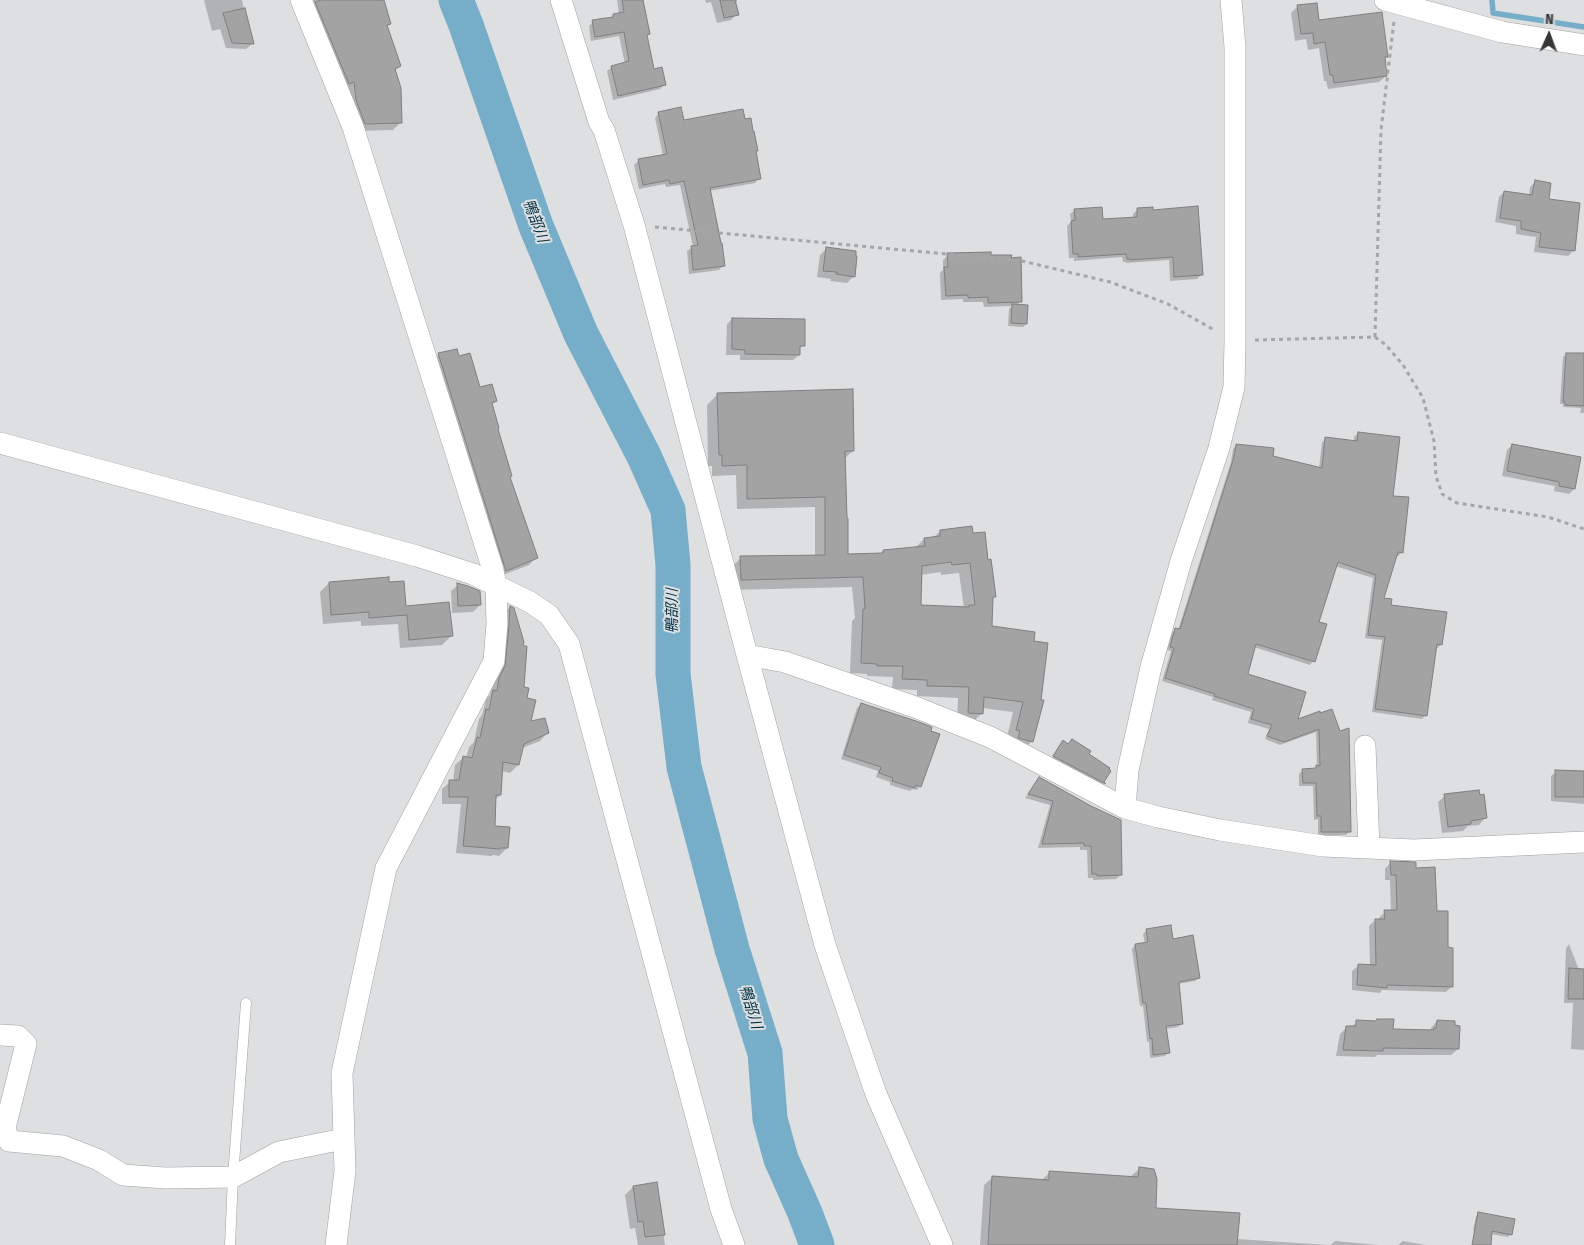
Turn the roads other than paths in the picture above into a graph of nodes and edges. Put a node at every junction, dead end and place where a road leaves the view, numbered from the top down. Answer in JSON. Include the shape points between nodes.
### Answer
{"nodes":[{"id":1,"x":302,"y":0,"type":"edge"},
{"id":2,"x":561,"y":0,"type":"edge"},
{"id":3,"x":1231,"y":0,"type":"edge"},
{"id":4,"x":1390,"y":2,"type":"edge"},
{"id":5,"x":1584,"y":45,"type":"edge"},
{"id":6,"x":0,"y":442,"type":"edge"},
{"id":7,"x":496,"y":586,"type":"junction"},
{"id":8,"x":747,"y":655,"type":"junction"},
{"id":9,"x":1365,"y":746,"type":"dead end"},
{"id":10,"x":1125,"y":808,"type":"junction"},
{"id":11,"x":1584,"y":842,"type":"edge"},
{"id":12,"x":1369,"y":847,"type":"junction"},
{"id":13,"x":246,"y":1003,"type":"dead end"},
{"id":14,"x":0,"y":1035,"type":"edge"},
{"id":15,"x":343,"y":1139,"type":"junction"},
{"id":16,"x":233,"y":1177,"type":"junction"},
{"id":17,"x":230,"y":1245,"type":"edge"},
{"id":18,"x":336,"y":1245,"type":"edge"},
{"id":19,"x":734,"y":1245,"type":"edge"},
{"id":20,"x":942,"y":1245,"type":"edge"}],
"edges":[{"from":1,"to":7,"type":"street","via":[[353,127]]},
{"from":2,"to":8,"type":"street","via":[[634,225]]},
{"from":3,"to":10,"type":"street","via":[[1235,47],[1234,387],[1219,448],[1181,561],[1152,667],[1128,770]]},
{"from":4,"to":5,"type":"street","via":[[1502,32]]},
{"from":6,"to":7,"type":"street","via":[[416,556],[473,574]]},
{"from":7,"to":15,"type":"street","via":[[498,624],[494,661],[386,868],[342,1073]]},
{"from":7,"to":19,"type":"street","via":[[549,615],[568,644],[718,1199]]},
{"from":8,"to":10,"type":"street","via":[[815,671],[990,737]]},
{"from":8,"to":20,"type":"street","via":[[825,945],[876,1094]]},
{"from":9,"to":12,"type":"street"},
{"from":10,"to":12,"type":"street","via":[[1220,830],[1323,846]]},
{"from":11,"to":12,"type":"street","via":[[1414,850]]},
{"from":13,"to":16,"type":"lane"},
{"from":14,"to":16,"type":"street","via":[[18,1036],[26,1044],[5,1128],[9,1142],[63,1146],[99,1160],[123,1175]]},
{"from":15,"to":16,"type":"street","via":[[279,1152]]},
{"from":15,"to":18,"type":"street","via":[[345,1171]]},
{"from":16,"to":17,"type":"lane"}]}
